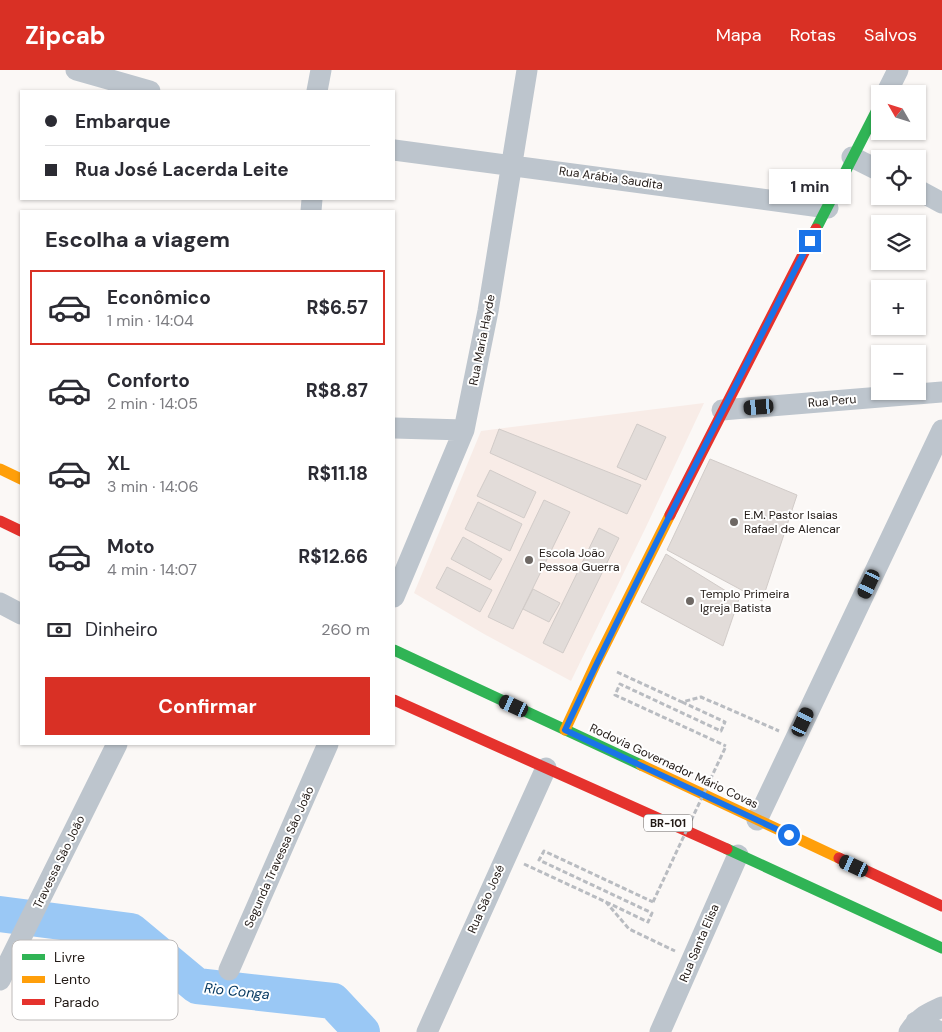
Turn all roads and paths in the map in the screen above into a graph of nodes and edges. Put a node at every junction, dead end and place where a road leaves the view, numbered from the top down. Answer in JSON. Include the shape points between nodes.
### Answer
{"nodes":[{"id":1,"x":76,"y":70,"type":"edge"},
{"id":2,"x":321,"y":70,"type":"edge"},
{"id":3,"x":527,"y":70,"type":"edge"},
{"id":4,"x":898,"y":70,"type":"edge"},
{"id":5,"x":890,"y":85,"type":"edge"},
{"id":6,"x":146,"y":90,"type":"edge"},
{"id":7,"x":317,"y":90,"type":"edge"},
{"id":8,"x":871,"y":121,"type":"edge"},
{"id":9,"x":395,"y":150,"type":"edge"},
{"id":10,"x":852,"y":157,"type":"junction"},
{"id":11,"x":512,"y":165,"type":"junction"},
{"id":12,"x":871,"y":166,"type":"edge"},
{"id":13,"x":926,"y":194,"type":"edge"},
{"id":14,"x":942,"y":203,"type":"edge"},
{"id":15,"x":828,"y":208,"type":"junction"},
{"id":16,"x":942,"y":392,"type":"edge"},
{"id":17,"x":722,"y":410,"type":"junction"},
{"id":18,"x":395,"y":428,"type":"edge"},
{"id":19,"x":464,"y":430,"type":"junction"},
{"id":20,"x":942,"y":430,"type":"edge"},
{"id":21,"x":0,"y":469,"type":"edge"},
{"id":22,"x":20,"y":479,"type":"edge"},
{"id":23,"x":0,"y":521,"type":"edge"},
{"id":24,"x":20,"y":531,"type":"edge"},
{"id":25,"x":395,"y":595,"type":"edge"},
{"id":26,"x":0,"y":603,"type":"edge"},
{"id":27,"x":20,"y":613,"type":"edge"},
{"id":28,"x":395,"y":650,"type":"edge"},
{"id":29,"x":596,"y":663,"type":"junction"},
{"id":30,"x":395,"y":700,"type":"edge"},
{"id":31,"x":682,"y":702,"type":"junction"},
{"id":32,"x":565,"y":730,"type":"junction"},
{"id":33,"x":795,"y":739,"type":"junction"},
{"id":34,"x":117,"y":745,"type":"edge"},
{"id":35,"x":328,"y":745,"type":"edge"},
{"id":36,"x":546,"y":768,"type":"junction"},
{"id":37,"x":757,"y":820,"type":"junction"},
{"id":38,"x":738,"y":854,"type":"junction"},
{"id":39,"x":506,"y":855,"type":"junction"},
{"id":40,"x":606,"y":902,"type":"junction"},
{"id":41,"x":942,"y":906,"type":"edge"},
{"id":42,"x":21,"y":940,"type":"edge"},
{"id":43,"x":942,"y":948,"type":"edge"},
{"id":44,"x":12,"y":958,"type":"edge"},
{"id":45,"x":692,"y":960,"type":"junction"},
{"id":46,"x":229,"y":970,"type":"dead end"},
{"id":47,"x":5,"y":972,"type":"edge"},
{"id":48,"x":942,"y":1007,"type":"edge"},
{"id":49,"x":912,"y":1027,"type":"edge"},
{"id":50,"x":427,"y":1032,"type":"edge"},
{"id":51,"x":660,"y":1032,"type":"edge"},
{"id":52,"x":941,"y":1032,"type":"edge"}],
"edges":[{"from":1,"to":6,"type":"street"},
{"from":2,"to":7,"type":"street"},
{"from":3,"to":11,"type":"street","name":"Rua Maria Hayde"},
{"from":4,"to":5,"type":"street"},
{"from":8,"to":10,"type":"main road"},
{"from":9,"to":11,"type":"street","name":"Rua Arábia Saudita"},
{"from":10,"to":12,"type":"street"},
{"from":10,"to":15,"type":"main road"},
{"from":11,"to":15,"type":"street","name":"Rua Arábia Saudita"},
{"from":11,"to":19,"type":"street","name":"Rua Maria Hayde"},
{"from":13,"to":14,"type":"street"},
{"from":15,"to":17,"type":"main road"},
{"from":16,"to":17,"type":"street","name":"Rua Peru"},
{"from":17,"to":29,"type":"main road"},
{"from":18,"to":19,"type":"street"},
{"from":19,"to":25,"type":"street","name":"Rua Maria Hayde"},
{"from":20,"to":33,"type":"street"},
{"from":21,"to":22,"type":"main road"},
{"from":23,"to":24,"type":"main road"},
{"from":26,"to":27,"type":"street"},
{"from":28,"to":32,"type":"main road","name":"Rodovia Governador Mário Covas"},
{"from":29,"to":31,"type":"path"},
{"from":29,"to":32,"type":"main road"},
{"from":30,"to":36,"type":"main road","number":"BR-101"},
{"from":31,"to":33,"type":"path","via":[[701,697]]},
{"from":31,"to":40,"type":"path","bridge":true,"via":[[725,722],[721,731],[620,684],[616,695],[726,746],[653,902],[544,851],[539,860],[652,913],[648,922]]},
{"from":32,"to":37,"type":"main road","name":"Rodovia Governador Mário Covas"},
{"from":33,"to":37,"type":"street"},
{"from":34,"to":42,"type":"street","name":"Travessa São João"},
{"from":35,"to":46,"type":"street","name":"Segunda Travessa São João"},
{"from":36,"to":38,"type":"main road","number":"BR-101"},
{"from":36,"to":39,"type":"street","name":"Rua São José"},
{"from":37,"to":41,"type":"main road","name":"Rodovia Governador Mário Covas"},
{"from":38,"to":43,"type":"main road","number":"BR-101"},
{"from":38,"to":45,"type":"street","name":"Rua Santa Elisa"},
{"from":39,"to":40,"type":"path"},
{"from":39,"to":50,"type":"street","name":"Rua São José"},
{"from":40,"to":45,"type":"path","via":[[629,929]]},
{"from":44,"to":47,"type":"street","name":"Travessa São João"},
{"from":45,"to":51,"type":"street","name":"Rua Santa Elisa"},
{"from":48,"to":49,"type":"street","via":[[923,1016]]},
{"from":49,"to":52,"type":"street"}]}
